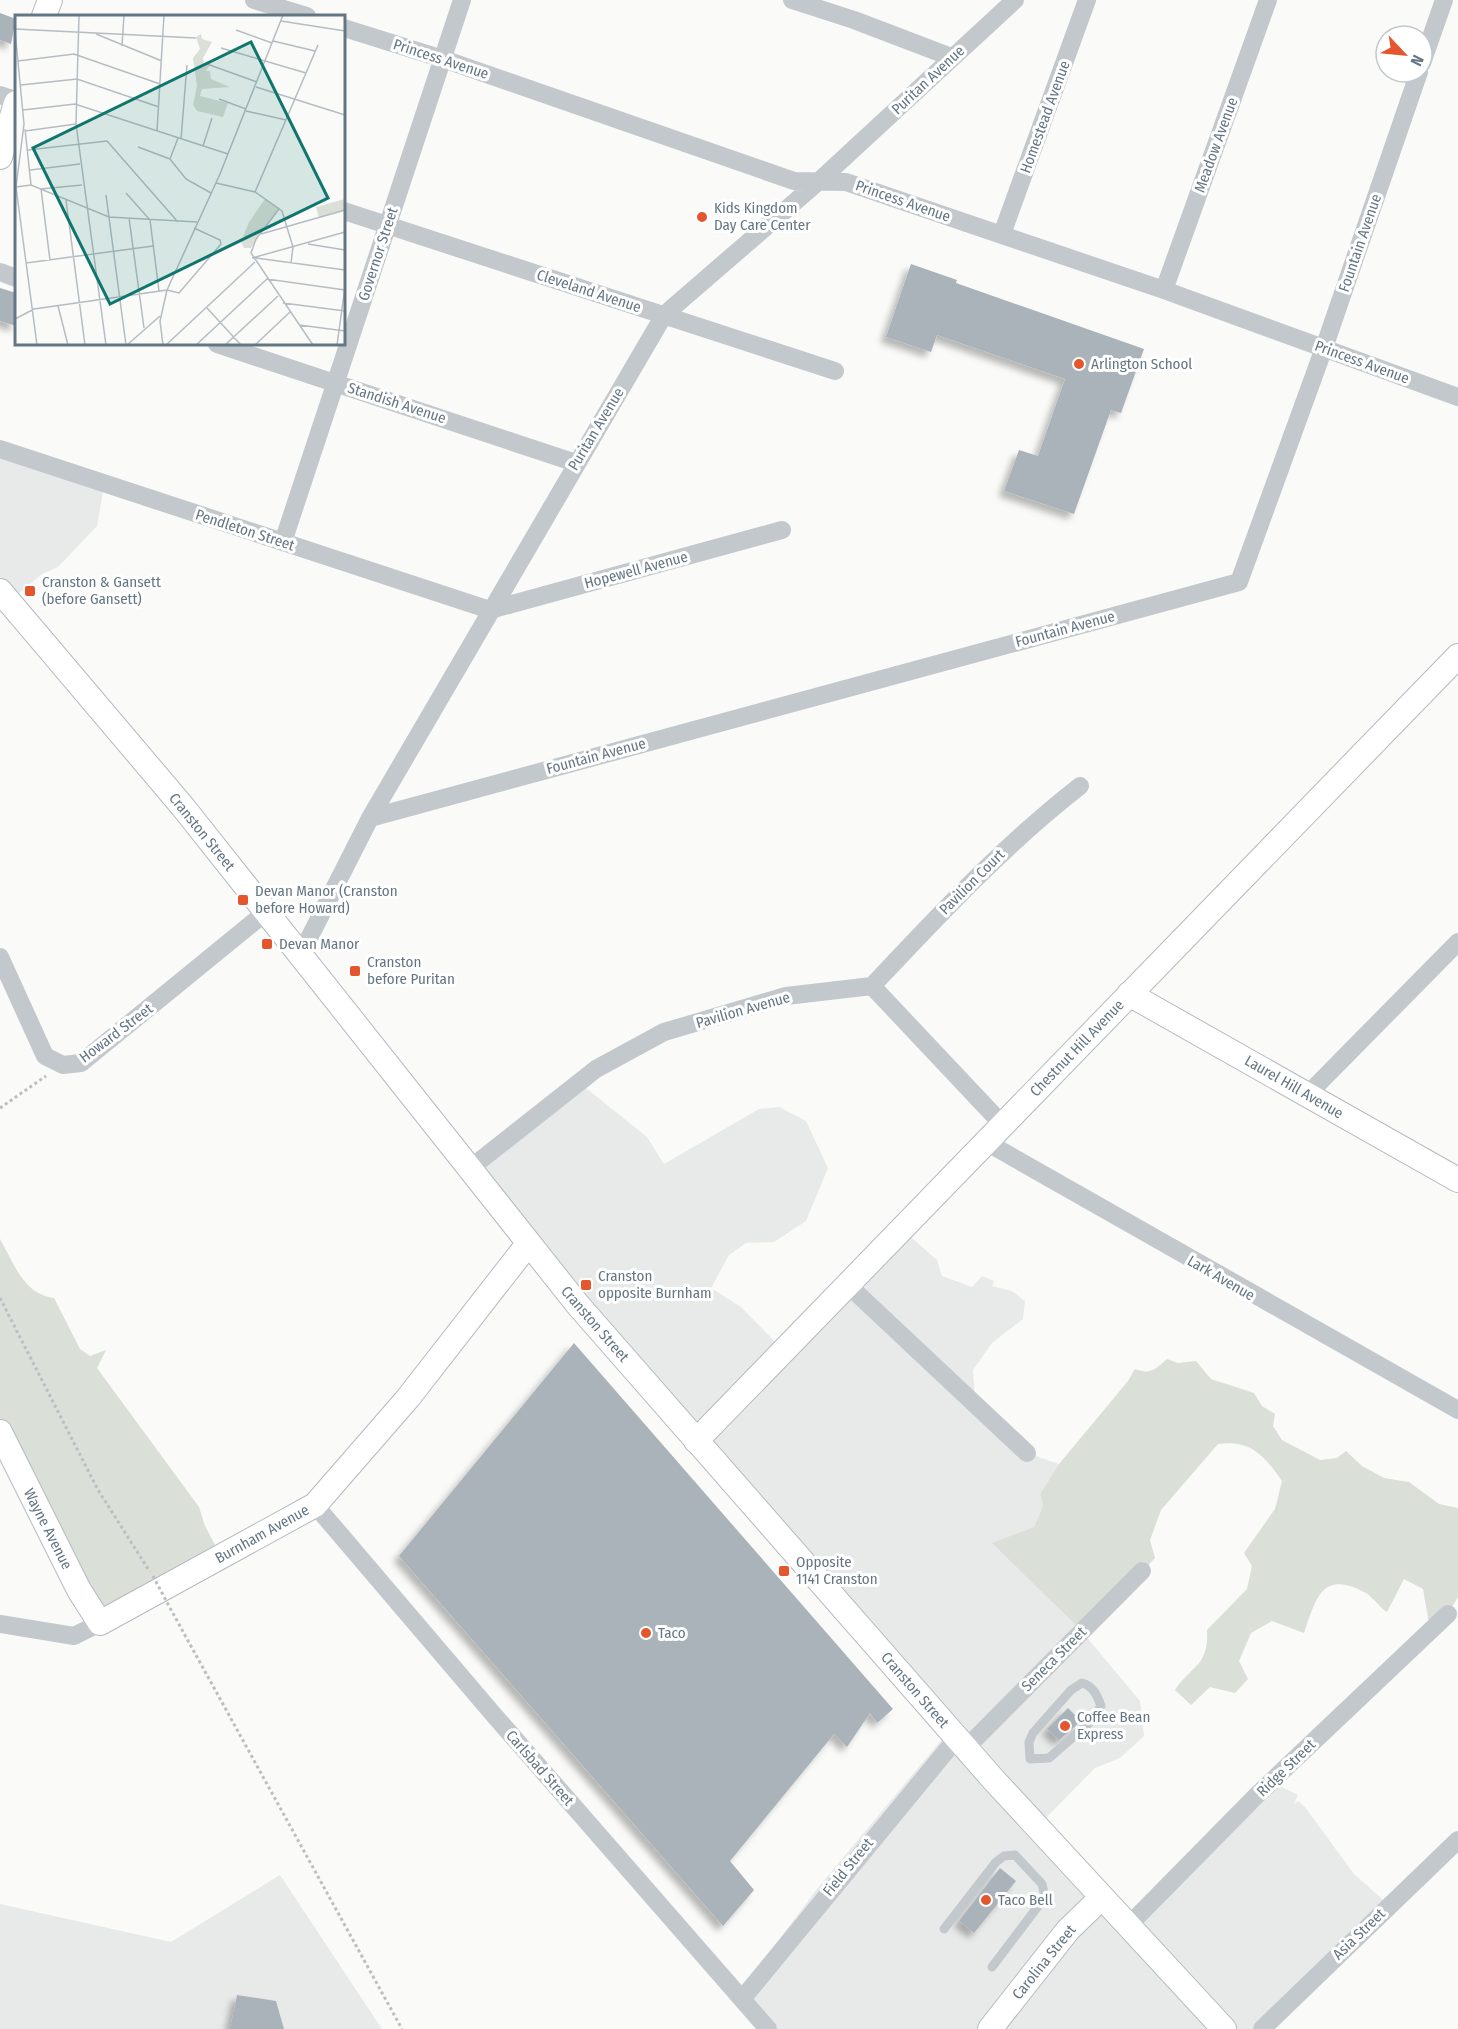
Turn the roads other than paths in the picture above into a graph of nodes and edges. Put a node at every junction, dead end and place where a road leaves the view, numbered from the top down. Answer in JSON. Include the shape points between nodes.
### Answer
{"nodes":[{"id":1,"x":50,"y":0,"type":"edge"},
{"id":2,"x":254,"y":0,"type":"edge"},
{"id":3,"x":462,"y":0,"type":"edge"},
{"id":4,"x":792,"y":0,"type":"edge"},
{"id":5,"x":1015,"y":0,"type":"edge"},
{"id":6,"x":1087,"y":0,"type":"edge"},
{"id":7,"x":1268,"y":0,"type":"edge"},
{"id":8,"x":1444,"y":0,"type":"edge"},
{"id":9,"x":44,"y":15,"type":"edge"},
{"id":10,"x":304,"y":15,"type":"edge"},
{"id":11,"x":345,"y":28,"type":"edge"},
{"id":12,"x":1434,"y":29,"type":"edge"},
{"id":13,"x":951,"y":57,"type":"junction"},
{"id":14,"x":442,"y":58,"type":"junction"},
{"id":15,"x":1415,"y":84,"type":"edge"},
{"id":16,"x":0,"y":95,"type":"edge"},
{"id":17,"x":15,"y":102,"type":"edge"},
{"id":18,"x":15,"y":105,"type":"edge"},
{"id":19,"x":0,"y":157,"type":"edge"},
{"id":20,"x":819,"y":181,"type":"junction"},
{"id":21,"x":345,"y":212,"type":"edge"},
{"id":22,"x":387,"y":226,"type":"junction"},
{"id":23,"x":1002,"y":234,"type":"junction"},
{"id":24,"x":0,"y":272,"type":"edge"},
{"id":25,"x":15,"y":278,"type":"edge"},
{"id":26,"x":1164,"y":290,"type":"junction"},
{"id":27,"x":664,"y":315,"type":"junction"},
{"id":28,"x":220,"y":345,"type":"edge"},
{"id":29,"x":1324,"y":348,"type":"junction"},
{"id":30,"x":835,"y":370,"type":"dead end"},
{"id":31,"x":335,"y":382,"type":"junction"},
{"id":32,"x":1458,"y":397,"type":"edge"},
{"id":33,"x":0,"y":449,"type":"edge"},
{"id":34,"x":576,"y":463,"type":"junction"},
{"id":35,"x":782,"y":530,"type":"dead end"},
{"id":36,"x":283,"y":542,"type":"junction"},
{"id":37,"x":0,"y":591,"type":"edge"},
{"id":38,"x":490,"y":610,"type":"junction"},
{"id":39,"x":1458,"y":656,"type":"edge"},
{"id":40,"x":1080,"y":786,"type":"dead end"},
{"id":41,"x":370,"y":818,"type":"junction"},
{"id":42,"x":266,"y":912,"type":"junction"},
{"id":43,"x":1458,"y":942,"type":"edge"},
{"id":44,"x":300,"y":956,"type":"junction"},
{"id":45,"x":0,"y":957,"type":"edge"},
{"id":46,"x":872,"y":986,"type":"junction"},
{"id":47,"x":1129,"y":994,"type":"junction"},
{"id":48,"x":1308,"y":1095,"type":"junction"},
{"id":49,"x":1003,"y":1125,"type":"junction"},
{"id":50,"x":986,"y":1142,"type":"junction"},
{"id":51,"x":468,"y":1170,"type":"junction"},
{"id":52,"x":1458,"y":1180,"type":"edge"},
{"id":53,"x":528,"y":1244,"type":"junction"},
{"id":54,"x":848,"y":1285,"type":"junction"},
{"id":55,"x":1458,"y":1410,"type":"edge"},
{"id":56,"x":0,"y":1432,"type":"edge"},
{"id":57,"x":696,"y":1441,"type":"junction"},
{"id":58,"x":1027,"y":1453,"type":"dead end"},
{"id":59,"x":315,"y":1504,"type":"junction"},
{"id":60,"x":1143,"y":1572,"type":"dead end"},
{"id":61,"x":1448,"y":1614,"type":"dead end"},
{"id":62,"x":100,"y":1623,"type":"junction"},
{"id":63,"x":0,"y":1624,"type":"edge"},
{"id":64,"x":961,"y":1743,"type":"junction"},
{"id":65,"x":1030,"y":1759,"type":"joint"},
{"id":66,"x":1458,"y":1840,"type":"edge"},
{"id":67,"x":1102,"y":1898,"type":"junction"},
{"id":68,"x":1128,"y":1926,"type":"junction"},
{"id":69,"x":944,"y":1929,"type":"dead end"},
{"id":70,"x":992,"y":1967,"type":"dead end"},
{"id":71,"x":742,"y":1999,"type":"junction"},
{"id":72,"x":768,"y":2029,"type":"edge"},
{"id":73,"x":990,"y":2029,"type":"edge"},
{"id":74,"x":1224,"y":2029,"type":"edge"},
{"id":75,"x":1262,"y":2029,"type":"edge"}],
"edges":[{"from":1,"to":9,"type":"street"},
{"from":2,"to":10,"type":"street"},
{"from":3,"to":14,"type":"street","name":"Governor Street"},
{"from":4,"to":13,"type":"street"},
{"from":5,"to":13,"type":"street","name":"Puritan Avenue"},
{"from":6,"to":23,"type":"street","name":"Homestead Avenue"},
{"from":7,"to":26,"type":"street","name":"Meadow Avenue"},
{"from":8,"to":12,"type":"street"},
{"from":11,"to":14,"type":"street","name":"Princess Avenue"},
{"from":13,"to":20,"type":"street","name":"Puritan Avenue"},
{"from":14,"to":20,"type":"street","name":"Princess Avenue","via":[[794,181]]},
{"from":14,"to":22,"type":"street","name":"Governor Street"},
{"from":15,"to":29,"type":"street","name":"Fountain Avenue"},
{"from":16,"to":17,"type":"street"},
{"from":18,"to":19,"type":"street"},
{"from":20,"to":23,"type":"street","name":"Princess Avenue","via":[[846,182]]},
{"from":20,"to":27,"type":"street","name":"Puritan Avenue"},
{"from":21,"to":22,"type":"street","name":"Cleveland Avenue"},
{"from":22,"to":27,"type":"street","name":"Cleveland Avenue"},
{"from":22,"to":31,"type":"street","name":"Governor Street"},
{"from":23,"to":26,"type":"street","name":"Princess Avenue"},
{"from":24,"to":25,"type":"street"},
{"from":26,"to":29,"type":"street","name":"Princess Avenue"},
{"from":27,"to":30,"type":"street","name":"Cleveland Avenue"},
{"from":27,"to":34,"type":"street","name":"Puritan Avenue"},
{"from":28,"to":31,"type":"street","name":"Standish Avenue"},
{"from":29,"to":32,"type":"street","name":"Princess Avenue"},
{"from":29,"to":41,"type":"street","name":"Fountain Avenue","via":[[1239,582]]},
{"from":31,"to":34,"type":"street","name":"Standish Avenue"},
{"from":31,"to":36,"type":"street","name":"Governor Street"},
{"from":33,"to":36,"type":"street","name":"Pendleton Street"},
{"from":34,"to":38,"type":"street","name":"Puritan Avenue"},
{"from":35,"to":38,"type":"street","name":"Hopewell Avenue"},
{"from":36,"to":38,"type":"street","name":"Pendleton Street"},
{"from":37,"to":42,"type":"street","name":"Cranston Street","via":[[183,807]]},
{"from":38,"to":41,"type":"street","name":"Puritan Avenue"},
{"from":39,"to":47,"type":"street","name":"Chestnut Hill Avenue"},
{"from":40,"to":46,"type":"street","name":"Pavilion Court","via":[[970,881]]},
{"from":41,"to":44,"type":"street","name":"Puritan Avenue"},
{"from":42,"to":44,"type":"street","name":"Cranston Street"},
{"from":42,"to":45,"type":"street","name":"Howard Street","via":[[81,1063],[63,1065],[45,1056]]},
{"from":43,"to":48,"type":"street"},
{"from":44,"to":51,"type":"street","name":"Cranston Street"},
{"from":46,"to":49,"type":"street"},
{"from":46,"to":51,"type":"street","name":"Pavilion Avenue","via":[[786,996],[664,1032],[596,1068]]},
{"from":47,"to":48,"type":"street","name":"Laurel Hill Avenue"},
{"from":47,"to":49,"type":"street","name":"Chestnut Hill Avenue"},
{"from":48,"to":52,"type":"street","name":"Laurel Hill Avenue"},
{"from":49,"to":50,"type":"street","name":"Chestnut Hill Avenue"},
{"from":50,"to":54,"type":"street","name":"Chestnut Hill Avenue"},
{"from":50,"to":55,"type":"street","name":"Lark Avenue"},
{"from":51,"to":53,"type":"street","name":"Cranston Street"},
{"from":53,"to":57,"type":"street","name":"Cranston Street"},
{"from":53,"to":59,"type":"street","name":"Burnham Avenue","via":[[408,1398]]},
{"from":54,"to":57,"type":"street","name":"Chestnut Hill Avenue"},
{"from":54,"to":58,"type":"street"},
{"from":56,"to":62,"type":"street","name":"Wayne Avenue","via":[[79,1590]]},
{"from":57,"to":64,"type":"street","name":"Cranston Street"},
{"from":59,"to":62,"type":"street","name":"Burnham Avenue"},
{"from":59,"to":71,"type":"street","name":"Carlsbad Street"},
{"from":60,"to":64,"type":"street","name":"Seneca Street"},
{"from":61,"to":68,"type":"street","name":"Ridge Street","via":[[1256,1796]]},
{"from":62,"to":63,"type":"street","name":"Burnham Avenue","via":[[74,1636]]},
{"from":64,"to":67,"type":"street","name":"Cranston Street"},
{"from":64,"to":71,"type":"street","name":"Field Street"},
{"from":65,"to":65,"type":"lane","via":[[1049,1758],[1089,1723],[1101,1706],[1097,1693],[1087,1684],[1071,1690],[1033,1733]]},
{"from":66,"to":75,"type":"street","name":"Asia Street"},
{"from":67,"to":68,"type":"street","name":"Cranston Street"},
{"from":67,"to":73,"type":"street","name":"Carolina Street","via":[[1068,1930]]},
{"from":68,"to":74,"type":"street","name":"Cranston Street"},
{"from":69,"to":70,"type":"lane","via":[[996,1862],[1015,1855],[1042,1884],[1045,1897]]},
{"from":71,"to":72,"type":"street","name":"Carlsbad Street"}]}
